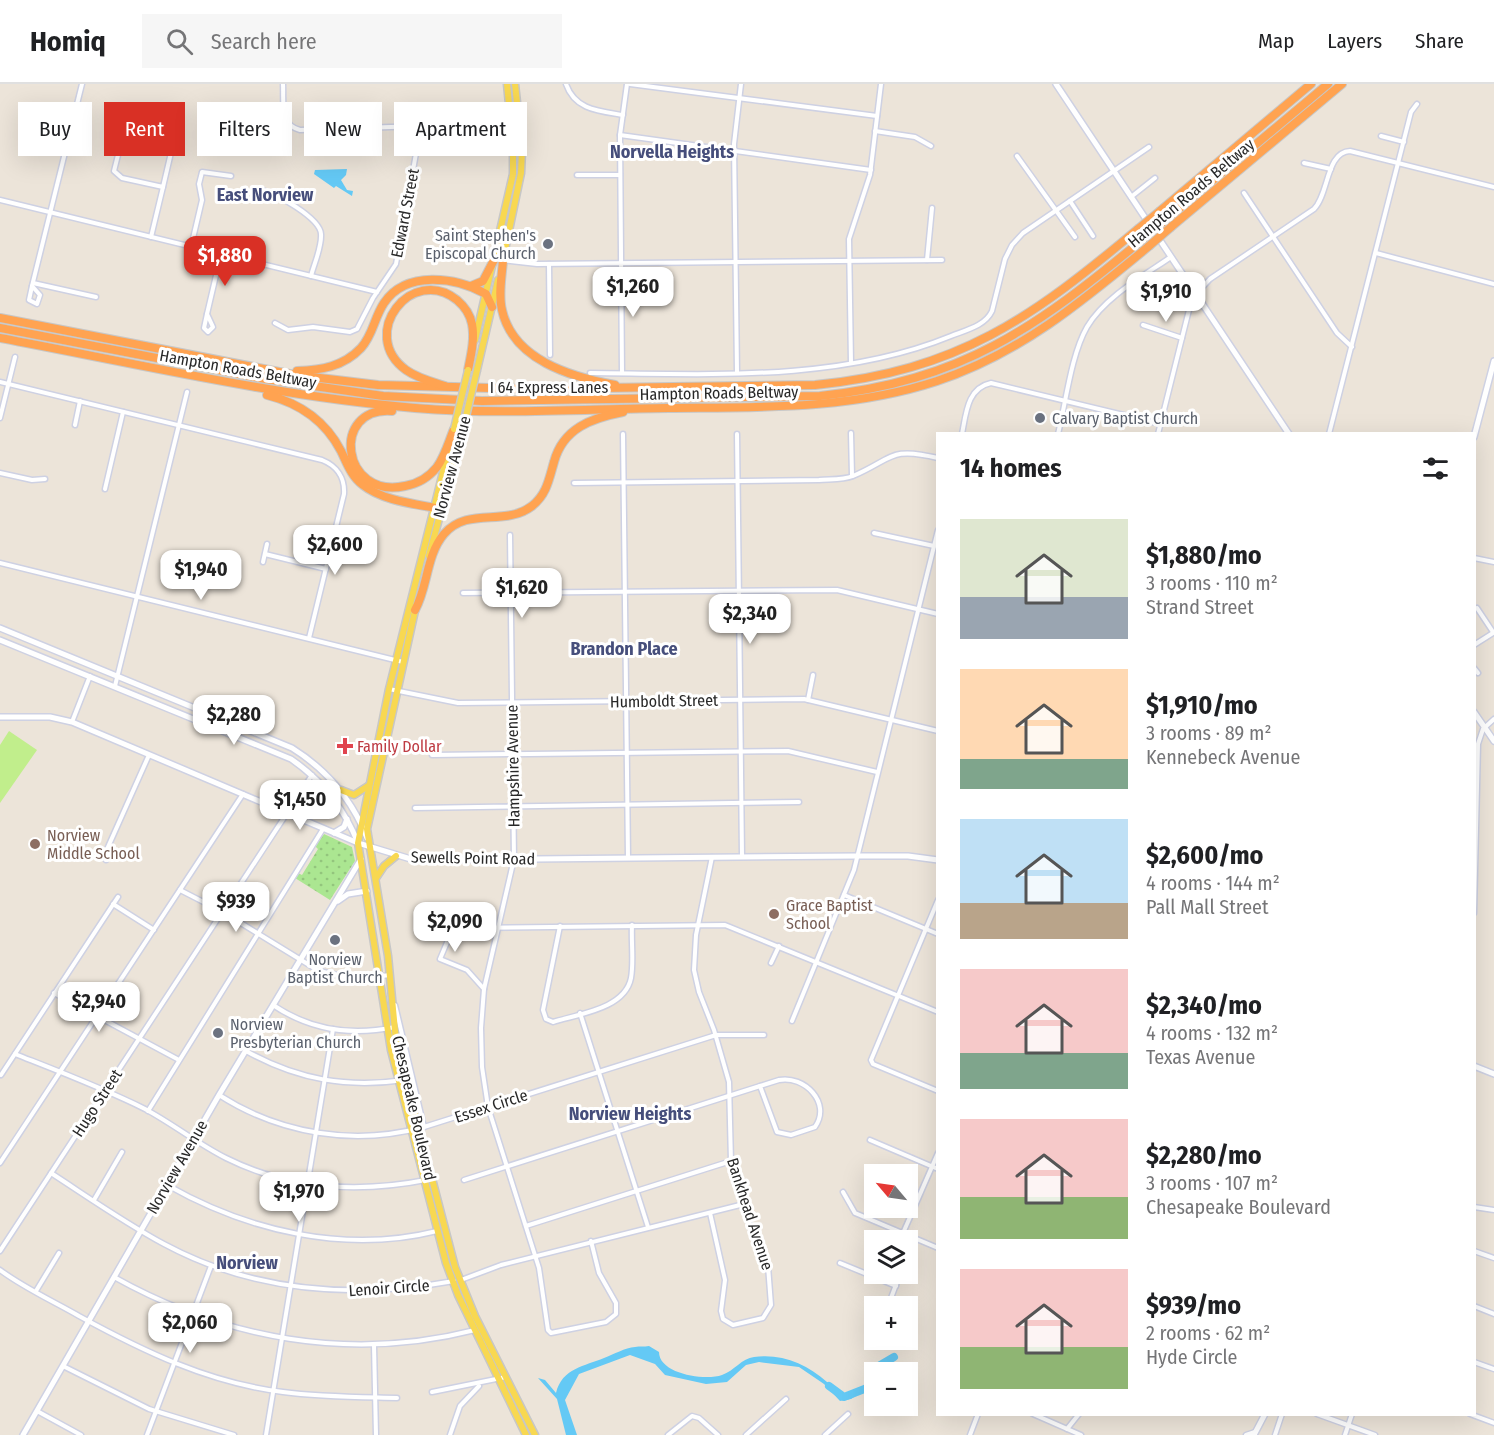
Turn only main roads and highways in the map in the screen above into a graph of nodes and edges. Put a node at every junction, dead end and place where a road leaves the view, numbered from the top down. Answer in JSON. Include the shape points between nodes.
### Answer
{"nodes":[{"id":1,"x":507,"y":84,"type":"edge"},
{"id":2,"x":515,"y":84,"type":"edge"},
{"id":3,"x":1056,"y":84,"type":"edge"},
{"id":4,"x":1311,"y":84,"type":"edge"},
{"id":5,"x":1328,"y":84,"type":"edge"},
{"id":6,"x":1342,"y":84,"type":"edge"},
{"id":7,"x":1349,"y":84,"type":"edge"},
{"id":8,"x":1308,"y":112,"type":"junction"},
{"id":9,"x":499,"y":259,"type":"junction"},
{"id":10,"x":468,"y":287,"type":"junction"},
{"id":11,"x":486,"y":294,"type":"junction"},
{"id":12,"x":492,"y":307,"type":"junction"},
{"id":13,"x":0,"y":318,"type":"edge"},
{"id":14,"x":0,"y":328,"type":"edge"},
{"id":15,"x":0,"y":338,"type":"edge"},
{"id":16,"x":1494,"y":361,"type":"edge"},
{"id":17,"x":472,"y":370,"type":"junction"},
{"id":18,"x":278,"y":371,"type":"junction"},
{"id":19,"x":193,"y":375,"type":"junction"},
{"id":20,"x":637,"y":388,"type":"junction"},
{"id":21,"x":452,"y":389,"type":"junction"},
{"id":22,"x":635,"y":408,"type":"junction"},
{"id":23,"x":419,"y":409,"type":"junction"},
{"id":24,"x":458,"y":429,"type":"junction"},
{"id":25,"x":1288,"y":432,"type":"edge"},
{"id":26,"x":1475,"y":432,"type":"edge"},
{"id":27,"x":438,"y":509,"type":"junction"},
{"id":28,"x":415,"y":610,"type":"junction"},
{"id":29,"x":0,"y":628,"type":"edge"},
{"id":30,"x":0,"y":640,"type":"edge"},
{"id":31,"x":1476,"y":715,"type":"edge"},
{"id":32,"x":0,"y":717,"type":"edge"},
{"id":33,"x":278,"y":740,"type":"junction"},
{"id":34,"x":1494,"y":741,"type":"edge"},
{"id":35,"x":275,"y":750,"type":"junction"},
{"id":36,"x":368,"y":785,"type":"junction"},
{"id":37,"x":341,"y":790,"type":"junction"},
{"id":38,"x":347,"y":819,"type":"junction"},
{"id":39,"x":360,"y":822,"type":"junction"},
{"id":40,"x":334,"y":833,"type":"junction"},
{"id":41,"x":358,"y":843,"type":"junction"},
{"id":42,"x":370,"y":848,"type":"junction"},
{"id":43,"x":396,"y":856,"type":"junction"},
{"id":44,"x":362,"y":858,"type":"junction"},
{"id":45,"x":936,"y":860,"type":"edge"},
{"id":46,"x":376,"y":879,"type":"junction"},
{"id":47,"x":367,"y":891,"type":"junction"},
{"id":48,"x":336,"y":902,"type":"junction"},
{"id":49,"x":1476,"y":1067,"type":"edge"},
{"id":50,"x":1494,"y":1074,"type":"edge"},
{"id":51,"x":402,"y":1080,"type":"junction"},
{"id":52,"x":428,"y":1180,"type":"junction"},
{"id":53,"x":456,"y":1281,"type":"junction"},
{"id":54,"x":478,"y":1329,"type":"junction"},
{"id":55,"x":1264,"y":1416,"type":"edge"},
{"id":56,"x":1255,"y":1433,"type":"edge"},
{"id":57,"x":23,"y":1435,"type":"edge"},
{"id":58,"x":524,"y":1435,"type":"edge"},
{"id":59,"x":535,"y":1435,"type":"edge"}],
"edges":[{"from":1,"to":9,"type":"main road","name":"Norview Avenue","via":[[513,174]]},
{"from":2,"to":9,"type":"main road","name":"Norview Avenue","via":[[521,173]]},
{"from":3,"to":25,"type":"main road"},
{"from":4,"to":20,"type":"highway","name":"Hampton Roads Beltway","bridge":true,"via":[[1064,290],[991,337],[928,363],[860,380],[815,385]]},
{"from":5,"to":14,"type":"highway","name":"I 64 Express Lanes","bridge":true,"via":[[1061,306],[998,345],[923,376],[871,389],[820,396],[482,401],[383,396],[266,379]]},
{"from":6,"to":8,"type":"highway","name":"Hampton Roads Beltway"},
{"from":7,"to":8,"type":"highway"},
{"from":8,"to":22,"type":"highway","name":"Hampton Roads Beltway","bridge":true,"via":[[1088,297],[990,359],[937,381],[873,398],[823,404]]},
{"from":9,"to":10,"type":"highway","via":[[483,281]]},
{"from":9,"to":11,"type":"main road","name":"Norview Avenue"},
{"from":9,"to":12,"type":"main road","name":"Norview Avenue"},
{"from":9,"to":20,"type":"highway","via":[[501,307],[518,342],[536,357],[570,374]]},
{"from":10,"to":11,"type":"highway"},
{"from":10,"to":18,"type":"highway","via":[[430,279],[407,284],[387,299],[367,342],[346,360],[327,369]]},
{"from":11,"to":12,"type":"highway"},
{"from":11,"to":17,"type":"main road","name":"Norview Avenue"},
{"from":12,"to":17,"type":"main road","name":"Norview Avenue"},
{"from":13,"to":18,"type":"highway","name":"Hampton Roads Beltway"},
{"from":15,"to":19,"type":"highway","name":"Hampton Roads Beltway"},
{"from":16,"to":26,"type":"main road"},
{"from":17,"to":21,"type":"highway","via":[[472,325],[469,314],[458,302],[447,294],[427,291],[413,294],[397,306],[387,331],[394,358],[415,375]]},
{"from":17,"to":24,"type":"main road","name":"Norview Avenue","bridge":true},
{"from":18,"to":21,"type":"highway","name":"Hampton Roads Beltway","via":[[378,385]]},
{"from":19,"to":23,"type":"highway","name":"Hampton Roads Beltway","via":[[312,397]]},
{"from":19,"to":27,"type":"highway","via":[[299,406],[326,428],[361,484],[384,496]]},
{"from":20,"to":21,"type":"highway","name":"Hampton Roads Beltway"},
{"from":22,"to":23,"type":"highway","name":"Hampton Roads Beltway"},
{"from":22,"to":28,"type":"highway","via":[[590,420],[570,434],[556,455],[547,487],[528,508],[505,517],[472,518],[446,532],[433,554]]},
{"from":23,"to":24,"type":"highway","via":[[382,411],[358,424],[351,438],[351,453],[365,478],[393,488],[420,481],[436,468]]},
{"from":24,"to":27,"type":"main road","name":"Norview Avenue"},
{"from":27,"to":28,"type":"main road","name":"Norview Avenue"},
{"from":27,"to":36,"type":"main road","name":"Norview Avenue","via":[[396,660]]},
{"from":28,"to":42,"type":"main road","name":"Norview Avenue","via":[[368,822]]},
{"from":29,"to":33,"type":"main road","name":"Chesapeake Boulevard"},
{"from":30,"to":35,"type":"main road","name":"Chesapeake Boulevard"},
{"from":31,"to":34,"type":"main road"},
{"from":32,"to":40,"type":"main road","name":"Sewells Point Road","via":[[50,717],[72,722]]},
{"from":33,"to":35,"type":"main road"},
{"from":33,"to":37,"type":"main road","name":"Chesapeake Boulevard","via":[[315,763]]},
{"from":35,"to":38,"type":"main road","name":"Chesapeake Boulevard","via":[[312,775],[332,795]]},
{"from":36,"to":37,"type":"main road","via":[[354,795]]},
{"from":36,"to":39,"type":"main road","name":"Norview Avenue"},
{"from":37,"to":39,"type":"main road","name":"Chesapeake Boulevard"},
{"from":38,"to":40,"type":"main road"},
{"from":38,"to":41,"type":"main road","name":"Chesapeake Boulevard"},
{"from":39,"to":41,"type":"main road","name":"Norview Avenue"},
{"from":39,"to":42,"type":"main road","name":"Chesapeake Boulevard"},
{"from":40,"to":41,"type":"main road","name":"Sewells Point Road"},
{"from":41,"to":42,"type":"main road","name":"Sewells Point Road"},
{"from":41,"to":44,"type":"main road","name":"Chesapeake Boulevard"},
{"from":42,"to":43,"type":"main road","name":"Sewells Point Road"},
{"from":42,"to":46,"type":"main road","name":"Chesapeake Boulevard"},
{"from":43,"to":45,"type":"main road","name":"Sewells Point Road","via":[[425,861],[742,856],[908,856]]},
{"from":43,"to":46,"type":"main road"},
{"from":44,"to":47,"type":"main road","name":"Chesapeake Boulevard"},
{"from":44,"to":48,"type":"main road","name":"Norview Avenue"},
{"from":46,"to":51,"type":"main road","name":"Chesapeake Boulevard"},
{"from":47,"to":48,"type":"main road","via":[[348,894]]},
{"from":47,"to":51,"type":"main road","name":"Chesapeake Boulevard","via":[[387,1029]]},
{"from":48,"to":57,"type":"main road","name":"Norview Avenue","via":[[219,1095]]},
{"from":49,"to":50,"type":"main road"},
{"from":51,"to":52,"type":"main road","name":"Chesapeake Boulevard","via":[[418,1128]]},
{"from":52,"to":53,"type":"main road","name":"Chesapeake Boulevard"},
{"from":52,"to":53,"type":"main road","name":"Chesapeake Boulevard","via":[[437,1231]]},
{"from":53,"to":54,"type":"main road","name":"Chesapeake Boulevard"},
{"from":54,"to":58,"type":"main road","name":"Chesapeake Boulevard"},
{"from":54,"to":59,"type":"main road","name":"Chesapeake Boulevard"},
{"from":55,"to":56,"type":"main road"}]}
